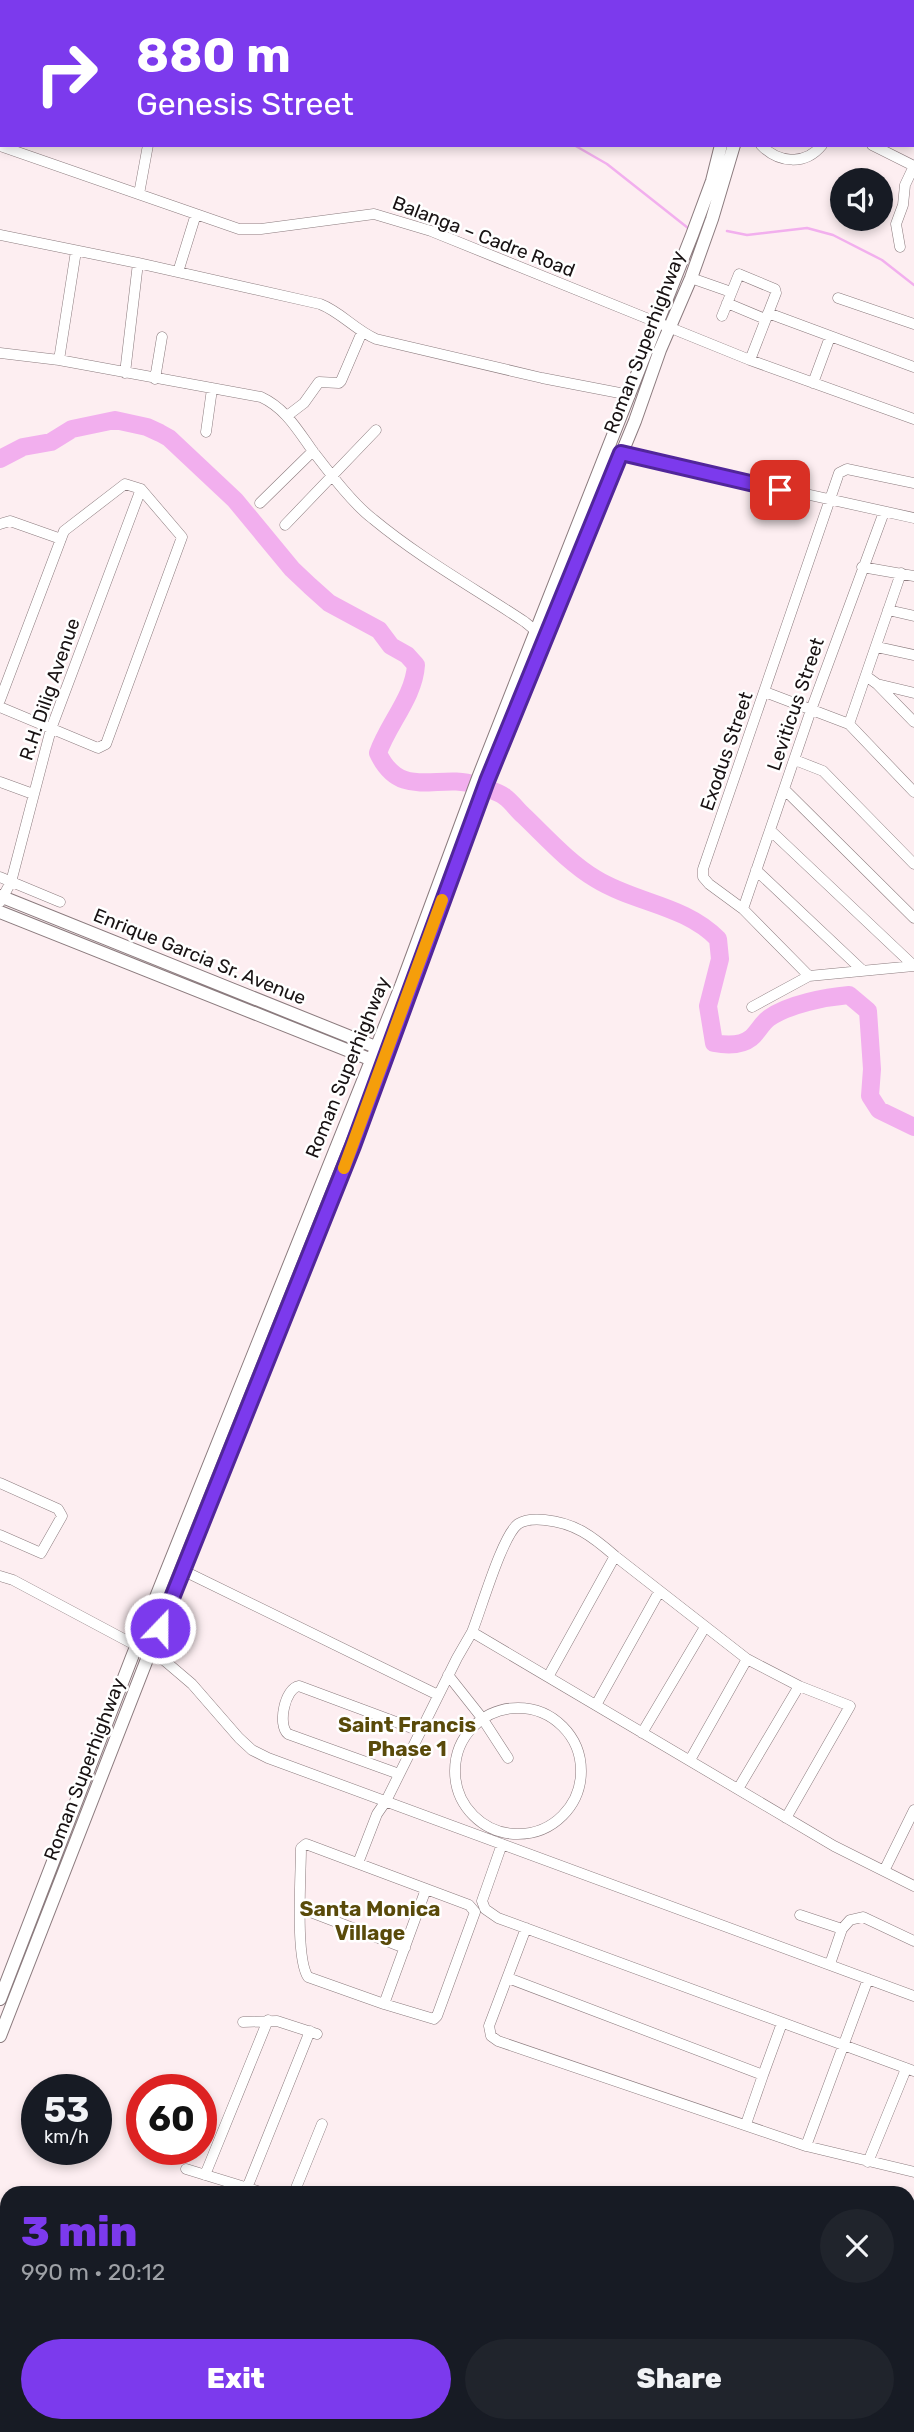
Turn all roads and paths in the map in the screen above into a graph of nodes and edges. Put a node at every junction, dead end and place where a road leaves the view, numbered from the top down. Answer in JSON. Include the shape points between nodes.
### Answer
{"nodes":[{"id":1,"x":3,"y":147,"type":"edge"},
{"id":2,"x":148,"y":147,"type":"edge"},
{"id":3,"x":720,"y":147,"type":"edge"},
{"id":4,"x":733,"y":147,"type":"edge"},
{"id":5,"x":763,"y":147,"type":"edge"},
{"id":6,"x":819,"y":147,"type":"edge"},
{"id":7,"x":876,"y":147,"type":"edge"},
{"id":8,"x":914,"y":166,"type":"edge"},
{"id":9,"x":139,"y":194,"type":"junction"},
{"id":10,"x":196,"y":214,"type":"junction"},
{"id":11,"x":0,"y":235,"type":"edge"},
{"id":12,"x":900,"y":247,"type":"dead end"},
{"id":13,"x":76,"y":251,"type":"junction"},
{"id":14,"x":138,"y":263,"type":"junction"},
{"id":15,"x":178,"y":272,"type":"junction"},
{"id":16,"x":691,"y":278,"type":"junction"},
{"id":17,"x":729,"y":298,"type":"junction"},
{"id":18,"x":838,"y":298,"type":"dead end"},
{"id":19,"x":722,"y":316,"type":"dead end"},
{"id":20,"x":766,"y":316,"type":"junction"},
{"id":21,"x":914,"y":324,"type":"edge"},
{"id":22,"x":663,"y":325,"type":"junction"},
{"id":23,"x":362,"y":332,"type":"junction"},
{"id":24,"x":162,"y":337,"type":"dead end"},
{"id":25,"x":830,"y":337,"type":"junction"},
{"id":26,"x":0,"y":353,"type":"edge"},
{"id":27,"x":59,"y":360,"type":"junction"},
{"id":28,"x":750,"y":360,"type":"junction"},
{"id":29,"x":914,"y":366,"type":"edge"},
{"id":30,"x":125,"y":373,"type":"junction"},
{"id":31,"x":155,"y":379,"type":"junction"},
{"id":32,"x":813,"y":383,"type":"junction"},
{"id":33,"x":212,"y":388,"type":"junction"},
{"id":34,"x":630,"y":395,"type":"junction"},
{"id":35,"x":287,"y":416,"type":"junction"},
{"id":36,"x":914,"y":419,"type":"edge"},
{"id":37,"x":376,"y":430,"type":"dead end"},
{"id":38,"x":206,"y":432,"type":"dead end"},
{"id":39,"x":313,"y":451,"type":"junction"},
{"id":40,"x":621,"y":453,"type":"junction"},
{"id":41,"x":333,"y":477,"type":"junction"},
{"id":42,"x":914,"y":482,"type":"edge"},
{"id":43,"x":141,"y":489,"type":"junction"},
{"id":44,"x":828,"y":500,"type":"junction"},
{"id":45,"x":260,"y":503,"type":"dead end"},
{"id":46,"x":884,"y":512,"type":"junction"},
{"id":47,"x":914,"y":518,"type":"edge"},
{"id":48,"x":0,"y":524,"type":"edge"},
{"id":49,"x":285,"y":525,"type":"dead end"},
{"id":50,"x":61,"y":538,"type":"junction"},
{"id":51,"x":862,"y":568,"type":"junction"},
{"id":52,"x":901,"y":573,"type":"junction"},
{"id":53,"x":914,"y":576,"type":"edge"},
{"id":54,"x":888,"y":610,"type":"junction"},
{"id":55,"x":914,"y":616,"type":"edge"},
{"id":56,"x":537,"y":632,"type":"junction"},
{"id":57,"x":877,"y":647,"type":"junction"},
{"id":58,"x":914,"y":655,"type":"edge"},
{"id":59,"x":866,"y":676,"type":"junction"},
{"id":60,"x":877,"y":684,"type":"junction"},
{"id":61,"x":765,"y":692,"type":"junction"},
{"id":62,"x":914,"y":693,"type":"edge"},
{"id":63,"x":0,"y":700,"type":"edge"},
{"id":64,"x":0,"y":707,"type":"edge"},
{"id":65,"x":811,"y":710,"type":"junction"},
{"id":66,"x":914,"y":722,"type":"edge"},
{"id":67,"x":849,"y":724,"type":"junction"},
{"id":68,"x":51,"y":729,"type":"junction"},
{"id":69,"x":795,"y":760,"type":"junction"},
{"id":70,"x":482,"y":779,"type":"junction"},
{"id":71,"x":0,"y":782,"type":"edge"},
{"id":72,"x":784,"y":789,"type":"junction"},
{"id":73,"x":914,"y":792,"type":"edge"},
{"id":74,"x":33,"y":794,"type":"junction"},
{"id":75,"x":770,"y":830,"type":"junction"},
{"id":76,"x":914,"y":864,"type":"edge"},
{"id":77,"x":756,"y":870,"type":"junction"},
{"id":78,"x":0,"y":877,"type":"edge"},
{"id":79,"x":11,"y":881,"type":"junction"},
{"id":80,"x":1,"y":899,"type":"edge"},
{"id":81,"x":60,"y":902,"type":"dead end"},
{"id":82,"x":743,"y":909,"type":"junction"},
{"id":83,"x":0,"y":912,"type":"edge"},
{"id":84,"x":914,"y":918,"type":"edge"},
{"id":85,"x":914,"y":966,"type":"edge"},
{"id":86,"x":862,"y":969,"type":"junction"},
{"id":87,"x":809,"y":976,"type":"junction"},
{"id":88,"x":752,"y":1007,"type":"dead end"},
{"id":89,"x":379,"y":1055,"type":"junction"},
{"id":90,"x":0,"y":1483,"type":"edge"},
{"id":91,"x":0,"y":1535,"type":"edge"},
{"id":92,"x":615,"y":1556,"type":"junction"},
{"id":93,"x":182,"y":1570,"type":"junction"},
{"id":94,"x":0,"y":1576,"type":"edge"},
{"id":95,"x":659,"y":1592,"type":"junction"},
{"id":96,"x":705,"y":1627,"type":"junction"},
{"id":97,"x":471,"y":1632,"type":"junction"},
{"id":98,"x":137,"y":1646,"type":"junction"},
{"id":99,"x":149,"y":1653,"type":"junction"},
{"id":100,"x":747,"y":1659,"type":"junction"},
{"id":101,"x":448,"y":1675,"type":"junction"},
{"id":102,"x":548,"y":1677,"type":"junction"},
{"id":103,"x":799,"y":1686,"type":"junction"},
{"id":104,"x":438,"y":1695,"type":"junction"},
{"id":105,"x":596,"y":1705,"type":"junction"},
{"id":106,"x":482,"y":1718,"type":"junction"},
{"id":107,"x":421,"y":1731,"type":"junction"},
{"id":108,"x":642,"y":1733,"type":"junction"},
{"id":109,"x":508,"y":1758,"type":"dead end"},
{"id":110,"x":690,"y":1760,"type":"junction"},
{"id":111,"x":399,"y":1774,"type":"junction"},
{"id":112,"x":738,"y":1789,"type":"junction"},
{"id":113,"x":386,"y":1801,"type":"junction"},
{"id":114,"x":914,"y":1810,"type":"edge"},
{"id":115,"x":786,"y":1818,"type":"junction"},
{"id":116,"x":502,"y":1844,"type":"junction"},
{"id":117,"x":358,"y":1863,"type":"junction"},
{"id":118,"x":884,"y":1871,"type":"junction"},
{"id":119,"x":914,"y":1886,"type":"edge"},
{"id":120,"x":426,"y":1889,"type":"junction"},
{"id":121,"x":300,"y":1908,"type":"junction"},
{"id":122,"x":800,"y":1915,"type":"dead end"},
{"id":123,"x":526,"y":1928,"type":"junction"},
{"id":124,"x":842,"y":1929,"type":"junction"},
{"id":125,"x":914,"y":1941,"type":"edge"},
{"id":126,"x":405,"y":1948,"type":"junction"},
{"id":127,"x":830,"y":1964,"type":"junction"},
{"id":128,"x":508,"y":1978,"type":"junction"},
{"id":129,"x":868,"y":1979,"type":"junction"},
{"id":130,"x":914,"y":1996,"type":"edge"},
{"id":131,"x":0,"y":1999,"type":"edge"},
{"id":132,"x":384,"y":2004,"type":"junction"},
{"id":133,"x":268,"y":2020,"type":"junction"},
{"id":134,"x":243,"y":2022,"type":"dead end"},
{"id":135,"x":782,"y":2023,"type":"junction"},
{"id":136,"x":0,"y":2036,"type":"edge"},
{"id":137,"x":843,"y":2045,"type":"junction"},
{"id":138,"x":910,"y":2070,"type":"edge"},
{"id":139,"x":763,"y":2075,"type":"junction"},
{"id":140,"x":322,"y":2123,"type":"dead end"},
{"id":141,"x":746,"y":2124,"type":"junction"},
{"id":142,"x":806,"y":2146,"type":"junction"},
{"id":143,"x":867,"y":2162,"type":"junction"},
{"id":144,"x":186,"y":2169,"type":"dead end"},
{"id":145,"x":914,"y":2172,"type":"edge"},
{"id":146,"x":205,"y":2175,"type":"junction"},
{"id":147,"x":241,"y":2186,"type":"edge"},
{"id":148,"x":248,"y":2186,"type":"edge"},
{"id":149,"x":297,"y":2186,"type":"edge"}],
"edges":[{"from":1,"to":9,"type":"street","name":"Balanga – Cadre Road"},
{"from":2,"to":9,"type":"street"},
{"from":3,"to":22,"type":"main road","name":"Roman Superhighway"},
{"from":4,"to":16,"type":"main road","name":"Roman Superhighway"},
{"from":5,"to":6,"type":"street","via":[[785,160],[802,160]]},
{"from":7,"to":8,"type":"street"},
{"from":8,"to":12,"type":"street","via":[[896,224]]},
{"from":9,"to":10,"type":"street","name":"Balanga – Cadre Road"},
{"from":10,"to":15,"type":"street"},
{"from":10,"to":22,"type":"street","name":"Balanga – Cadre Road","via":[[242,229],[261,229],[374,214],[431,231]]},
{"from":11,"to":13,"type":"street"},
{"from":13,"to":14,"type":"street"},
{"from":13,"to":27,"type":"street"},
{"from":14,"to":15,"type":"street"},
{"from":14,"to":30,"type":"street"},
{"from":15,"to":23,"type":"street","via":[[320,304]]},
{"from":16,"to":17,"type":"street"},
{"from":16,"to":22,"type":"main road","name":"Roman Superhighway"},
{"from":17,"to":19,"type":"street"},
{"from":17,"to":20,"type":"street"},
{"from":17,"to":20,"type":"street","via":[[739,274],[771,286],[776,293]]},
{"from":18,"to":21,"type":"street"},
{"from":20,"to":25,"type":"street"},
{"from":20,"to":28,"type":"street"},
{"from":22,"to":28,"type":"street","name":"Balanga – Cadre Road"},
{"from":22,"to":34,"type":"main road","name":"Roman Superhighway"},
{"from":22,"to":40,"type":"main road","name":"Roman Superhighway"},
{"from":23,"to":34,"type":"street","via":[[414,348]]},
{"from":23,"to":35,"type":"street","via":[[341,381],[318,382]]},
{"from":24,"to":31,"type":"street"},
{"from":25,"to":29,"type":"street"},
{"from":25,"to":32,"type":"street"},
{"from":26,"to":27,"type":"street"},
{"from":27,"to":30,"type":"street"},
{"from":28,"to":32,"type":"street","name":"Balanga – Cadre Road"},
{"from":30,"to":31,"type":"street"},
{"from":31,"to":33,"type":"street"},
{"from":32,"to":36,"type":"street","name":"Balanga – Cadre Road"},
{"from":33,"to":35,"type":"street","via":[[261,397]]},
{"from":33,"to":38,"type":"street"},
{"from":34,"to":56,"type":"main road","name":"Roman Superhighway"},
{"from":35,"to":39,"type":"street"},
{"from":37,"to":41,"type":"street"},
{"from":39,"to":41,"type":"street"},
{"from":39,"to":45,"type":"street"},
{"from":40,"to":44,"type":"street"},
{"from":40,"to":70,"type":"main road","name":"Roman Superhighway"},
{"from":41,"to":49,"type":"street"},
{"from":41,"to":56,"type":"street","via":[[371,518]]},
{"from":42,"to":44,"type":"street","name":"Exodus Street","via":[[842,470]]},
{"from":43,"to":50,"type":"street","via":[[125,484],[67,527]]},
{"from":43,"to":68,"type":"street","name":"R.H. Dilig Avenue"},
{"from":43,"to":68,"type":"street","via":[[182,537],[106,744],[97,748]]},
{"from":44,"to":46,"type":"street"},
{"from":44,"to":61,"type":"street","name":"Exodus Street"},
{"from":46,"to":47,"type":"street"},
{"from":46,"to":51,"type":"street","name":"Leviticus Street"},
{"from":48,"to":50,"type":"street","via":[[10,521]]},
{"from":50,"to":63,"type":"street"},
{"from":51,"to":52,"type":"street"},
{"from":51,"to":65,"type":"street","name":"Leviticus Street"},
{"from":52,"to":53,"type":"street"},
{"from":52,"to":54,"type":"street"},
{"from":54,"to":55,"type":"street"},
{"from":54,"to":57,"type":"street"},
{"from":56,"to":70,"type":"main road","name":"Roman Superhighway"},
{"from":57,"to":58,"type":"street"},
{"from":57,"to":59,"type":"street"},
{"from":59,"to":60,"type":"street"},
{"from":59,"to":67,"type":"street"},
{"from":60,"to":62,"type":"street"},
{"from":60,"to":66,"type":"street"},
{"from":61,"to":65,"type":"street"},
{"from":61,"to":82,"type":"street","name":"Exodus Street","via":[[703,869],[709,884]]},
{"from":64,"to":68,"type":"street"},
{"from":65,"to":67,"type":"street"},
{"from":65,"to":69,"type":"street","name":"Leviticus Street"},
{"from":67,"to":73,"type":"street"},
{"from":68,"to":74,"type":"street","name":"R.H. Dilig Avenue"},
{"from":69,"to":72,"type":"street","name":"Leviticus Street"},
{"from":69,"to":76,"type":"street","via":[[823,771]]},
{"from":70,"to":89,"type":"main road","name":"Roman Superhighway"},
{"from":71,"to":74,"type":"street"},
{"from":72,"to":75,"type":"street","name":"Leviticus Street"},
{"from":72,"to":84,"type":"street"},
{"from":74,"to":79,"type":"street","name":"R.H. Dilig Avenue"},
{"from":75,"to":77,"type":"street","name":"Leviticus Street"},
{"from":75,"to":85,"type":"street"},
{"from":77,"to":82,"type":"street","name":"Leviticus Street"},
{"from":77,"to":86,"type":"street"},
{"from":78,"to":79,"type":"street"},
{"from":79,"to":80,"type":"street","name":"R.H. Dilig Avenue"},
{"from":79,"to":81,"type":"street"},
{"from":80,"to":89,"type":"main road","name":"Enrique Garcia Sr. Avenue"},
{"from":82,"to":87,"type":"street","name":"Exodus Street"},
{"from":83,"to":89,"type":"main road","name":"Enrique Garcia Sr. Avenue"},
{"from":85,"to":86,"type":"street"},
{"from":86,"to":87,"type":"street"},
{"from":87,"to":88,"type":"street"},
{"from":89,"to":93,"type":"main road","name":"Roman Superhighway","via":[[353,1146]]},
{"from":89,"to":98,"type":"main road","name":"Roman Superhighway"},
{"from":90,"to":91,"type":"street","via":[[58,1509],[62,1516],[41,1553]]},
{"from":92,"to":95,"type":"street"},
{"from":92,"to":97,"type":"street","via":[[588,1533],[562,1522],[530,1519],[519,1524],[504,1549]]},
{"from":92,"to":102,"type":"street"},
{"from":93,"to":99,"type":"main road","name":"Roman Superhighway"},
{"from":93,"to":104,"type":"street"},
{"from":94,"to":98,"type":"street"},
{"from":95,"to":96,"type":"street"},
{"from":95,"to":105,"type":"street"},
{"from":96,"to":100,"type":"street"},
{"from":96,"to":108,"type":"street"},
{"from":97,"to":101,"type":"street"},
{"from":97,"to":102,"type":"street"},
{"from":98,"to":99,"type":"street"},
{"from":98,"to":131,"type":"main road","name":"Roman Superhighway"},
{"from":99,"to":113,"type":"street","via":[[192,1684],[252,1750]]},
{"from":99,"to":136,"type":"main road","name":"Roman Superhighway"},
{"from":100,"to":103,"type":"street"},
{"from":100,"to":110,"type":"street"},
{"from":101,"to":104,"type":"street"},
{"from":101,"to":106,"type":"street"},
{"from":102,"to":105,"type":"street"},
{"from":103,"to":112,"type":"street"},
{"from":103,"to":115,"type":"street","via":[[850,1706]]},
{"from":104,"to":107,"type":"street"},
{"from":105,"to":108,"type":"street"},
{"from":106,"to":106,"type":"street","via":[[503,1709],[530,1708],[554,1718],[572,1737],[582,1760],[581,1785],[572,1807],[554,1825],[533,1834],[510,1835],[486,1826],[468,1811],[457,1789],[454,1765],[462,1739]]},
{"from":106,"to":109,"type":"street"},
{"from":107,"to":111,"type":"street"},
{"from":107,"to":111,"type":"street","via":[[299,1686],[289,1692],[281,1724],[288,1734]]},
{"from":108,"to":110,"type":"street"},
{"from":110,"to":112,"type":"street"},
{"from":111,"to":113,"type":"street"},
{"from":112,"to":115,"type":"street"},
{"from":113,"to":116,"type":"street"},
{"from":113,"to":117,"type":"street"},
{"from":114,"to":118,"type":"street"},
{"from":115,"to":118,"type":"street"},
{"from":116,"to":123,"type":"street","via":[[482,1901],[491,1914]]},
{"from":116,"to":127,"type":"street"},
{"from":117,"to":120,"type":"street"},
{"from":117,"to":121,"type":"street","via":[[303,1845]]},
{"from":118,"to":119,"type":"street"},
{"from":120,"to":126,"type":"street"},
{"from":120,"to":132,"type":"street","via":[[469,1905],[475,1912],[460,1955],[434,2019]]},
{"from":121,"to":126,"type":"street"},
{"from":121,"to":132,"type":"street","via":[[302,1964],[308,1977]]},
{"from":122,"to":124,"type":"street"},
{"from":123,"to":128,"type":"street"},
{"from":123,"to":135,"type":"street"},
{"from":124,"to":125,"type":"street","via":[[850,1920],[863,1917]]},
{"from":124,"to":127,"type":"street"},
{"from":126,"to":132,"type":"street"},
{"from":127,"to":129,"type":"street"},
{"from":128,"to":139,"type":"street"},
{"from":128,"to":141,"type":"street","via":[[489,2026],[498,2041]]},
{"from":129,"to":130,"type":"street"},
{"from":129,"to":137,"type":"street"},
{"from":133,"to":134,"type":"street"},
{"from":133,"to":146,"type":"street"},
{"from":133,"to":148,"type":"street","via":[[313,2033]]},
{"from":135,"to":137,"type":"street"},
{"from":135,"to":139,"type":"street"},
{"from":137,"to":138,"type":"street"},
{"from":137,"to":142,"type":"street"},
{"from":138,"to":143,"type":"street"},
{"from":139,"to":141,"type":"street"},
{"from":140,"to":149,"type":"street"},
{"from":141,"to":142,"type":"street"},
{"from":142,"to":143,"type":"street"},
{"from":143,"to":145,"type":"street"},
{"from":144,"to":146,"type":"street"},
{"from":146,"to":147,"type":"street"}]}
